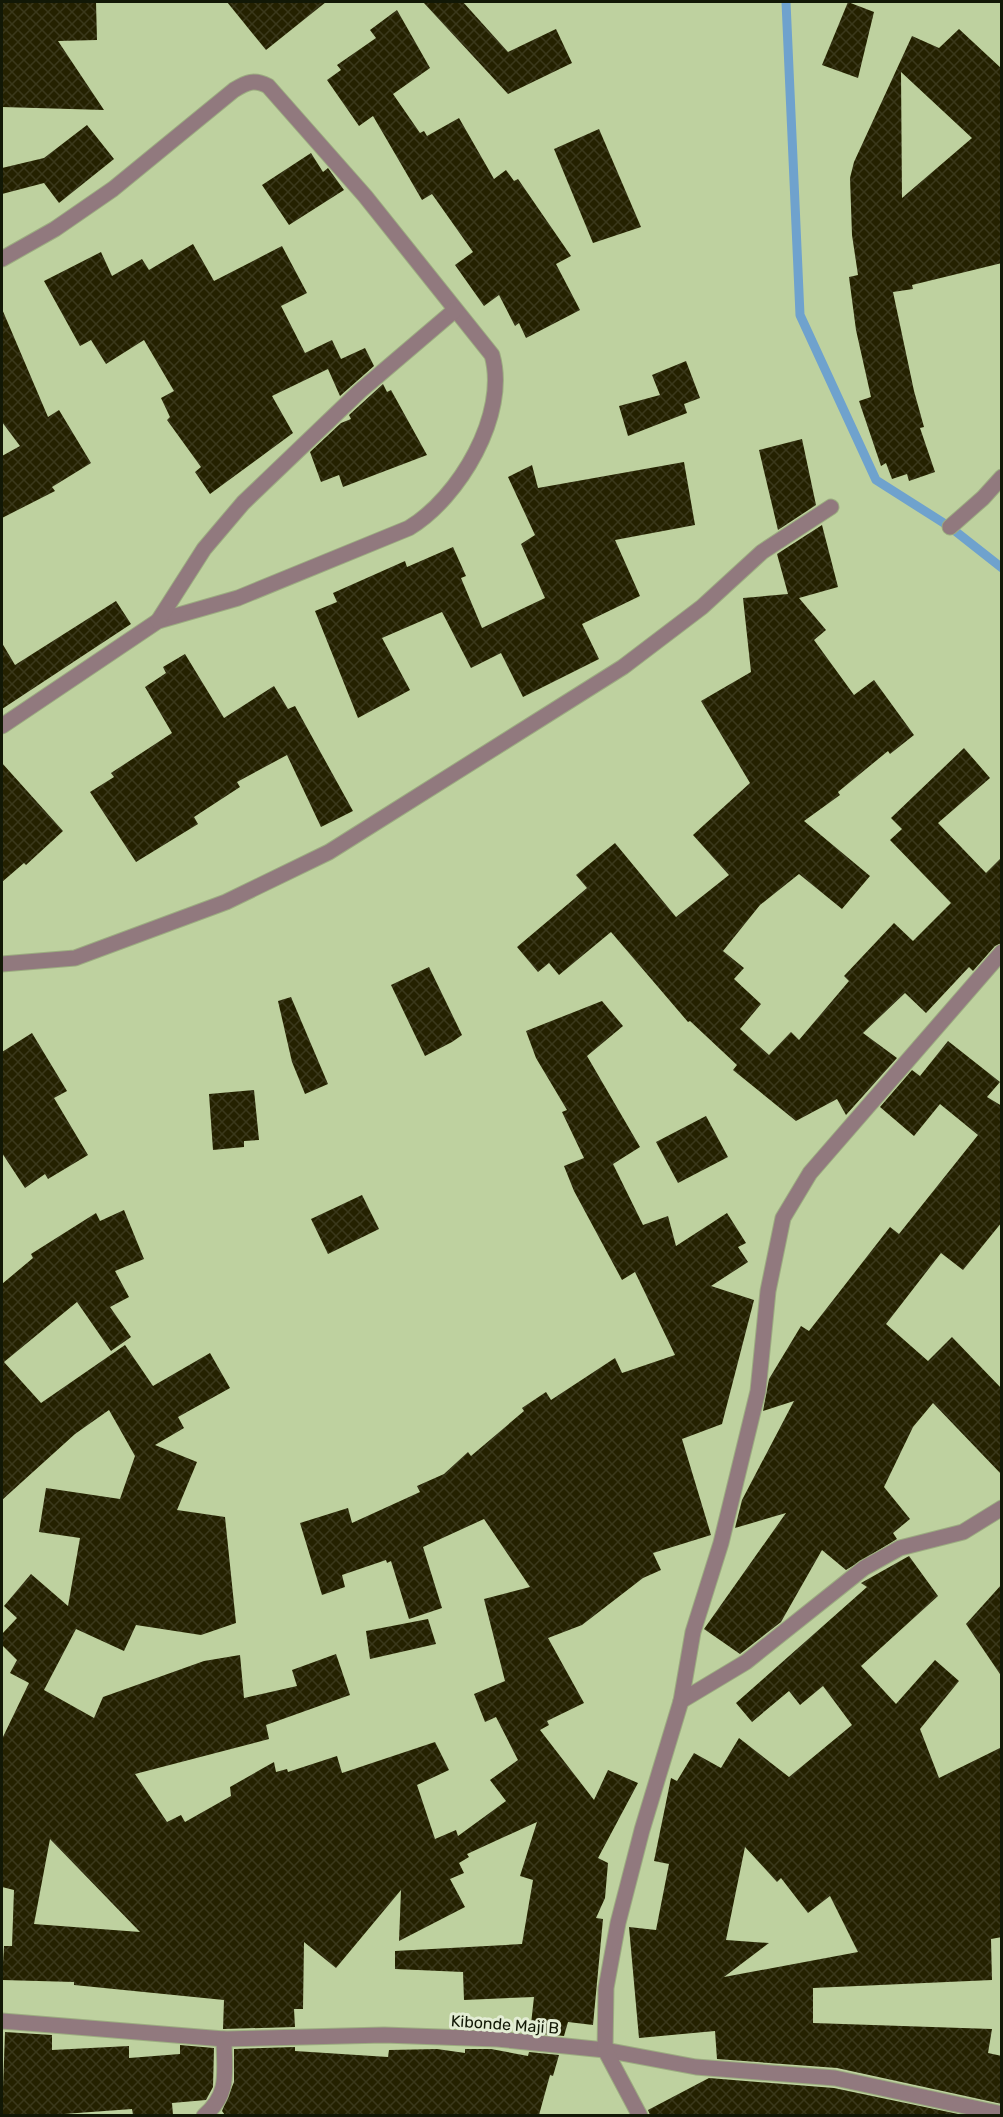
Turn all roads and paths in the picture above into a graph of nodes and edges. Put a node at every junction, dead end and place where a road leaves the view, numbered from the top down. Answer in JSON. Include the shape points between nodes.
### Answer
{"nodes":[{"id":1,"x":2,"y":259,"type":"edge"},
{"id":2,"x":456,"y":310,"type":"junction"},
{"id":3,"x":1002,"y":477,"type":"edge"},
{"id":4,"x":831,"y":507,"type":"dead end"},
{"id":5,"x":950,"y":527,"type":"dead end"},
{"id":6,"x":158,"y":621,"type":"junction"},
{"id":7,"x":2,"y":726,"type":"edge"},
{"id":8,"x":1002,"y":952,"type":"edge"},
{"id":9,"x":2,"y":964,"type":"edge"},
{"id":10,"x":1002,"y":1508,"type":"edge"},
{"id":11,"x":681,"y":1701,"type":"junction"},
{"id":12,"x":2,"y":2021,"type":"edge"},
{"id":13,"x":224,"y":2039,"type":"junction"},
{"id":14,"x":605,"y":2050,"type":"junction"},
{"id":15,"x":1002,"y":2114,"type":"edge"},
{"id":16,"x":204,"y":2115,"type":"edge"},
{"id":17,"x":640,"y":2115,"type":"edge"}],
"edges":[{"from":1,"to":2,"type":"street","via":[[113,189],[234,90],[252,81],[268,86],[365,196]]},
{"from":2,"to":6,"type":"street","via":[[360,391],[243,503],[204,549]]},
{"from":2,"to":6,"type":"street","via":[[492,355],[496,384],[485,429],[460,482],[439,505],[409,528],[238,598]]},
{"from":3,"to":5,"type":"street"},
{"from":4,"to":9,"type":"street","via":[[762,552],[702,607],[623,667],[329,852],[226,902],[75,958]]},
{"from":6,"to":7,"type":"street"},
{"from":8,"to":11,"type":"street","via":[[810,1173],[783,1218],[768,1291],[758,1391],[721,1543],[693,1632]]},
{"from":10,"to":11,"type":"street","via":[[963,1532],[900,1548],[864,1568],[746,1662]]},
{"from":11,"to":14,"type":"street","via":[[618,1923],[606,1988]]},
{"from":12,"to":13,"type":"street","name":"Kibonde Maji B"},
{"from":13,"to":14,"type":"street","name":"Kibonde Maji B","via":[[384,2035],[497,2039]]},
{"from":13,"to":16,"type":"street","via":[[225,2091]]},
{"from":14,"to":15,"type":"street","name":"Kibonde Maji B","via":[[696,2067],[835,2078]]},
{"from":14,"to":17,"type":"street"}]}
